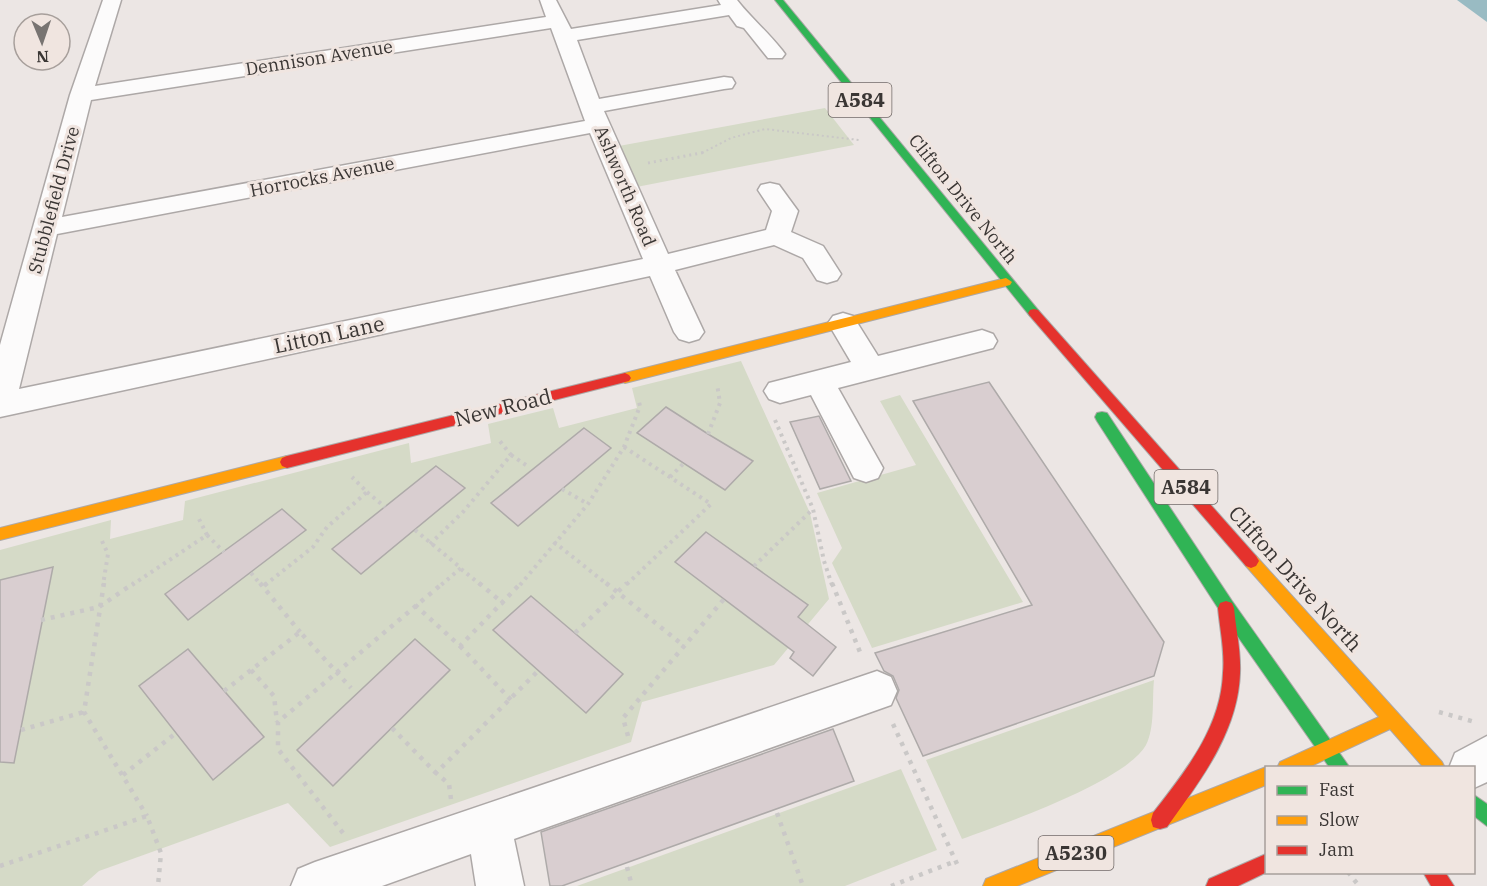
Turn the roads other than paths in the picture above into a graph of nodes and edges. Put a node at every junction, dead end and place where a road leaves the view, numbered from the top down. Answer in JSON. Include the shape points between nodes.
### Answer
{"nodes":[{"id":1,"x":779,"y":0,"type":"edge"},
{"id":2,"x":117,"y":1,"type":"edge"},
{"id":3,"x":730,"y":4,"type":"edge"},
{"id":4,"x":557,"y":19,"type":"edge"},
{"id":5,"x":775,"y":54,"type":"dead end"},
{"id":6,"x":724,"y":83,"type":"dead end"},
{"id":7,"x":81,"y":95,"type":"junction"},
{"id":8,"x":595,"y":116,"type":"junction"},
{"id":9,"x":770,"y":190,"type":"dead end"},
{"id":10,"x":46,"y":228,"type":"junction"},
{"id":11,"x":777,"y":236,"type":"junction"},
{"id":12,"x":658,"y":265,"type":"junction"},
{"id":13,"x":827,"y":274,"type":"dead end"},
{"id":14,"x":1006,"y":282,"type":"junction"},
{"id":15,"x":843,"y":323,"type":"junction"},
{"id":16,"x":689,"y":332,"type":"dead end"},
{"id":17,"x":1052,"y":336,"type":"junction"},
{"id":18,"x":982,"y":341,"type":"dead end"},
{"id":19,"x":870,"y":368,"type":"junction"},
{"id":20,"x":819,"y":381,"type":"junction"},
{"id":21,"x":775,"y":401,"type":"road end"},
{"id":22,"x":0,"y":403,"type":"edge"},
{"id":23,"x":866,"y":468,"type":"dead end"},
{"id":24,"x":0,"y":534,"type":"edge"},
{"id":25,"x":1226,"y":606,"type":"junction"},
{"id":26,"x":878,"y":691,"type":"road end"},
{"id":27,"x":1391,"y":720,"type":"junction"},
{"id":28,"x":1325,"y":749,"type":"junction"},
{"id":29,"x":1487,"y":758,"type":"edge"},
{"id":30,"x":1290,"y":766,"type":"edge"},
{"id":31,"x":1339,"y":766,"type":"edge"},
{"id":32,"x":1434,"y":766,"type":"edge"},
{"id":33,"x":1473,"y":766,"type":"edge"},
{"id":34,"x":1265,"y":776,"type":"edge"},
{"id":35,"x":1475,"y":806,"type":"edge"},
{"id":36,"x":1487,"y":817,"type":"edge"},
{"id":37,"x":1160,"y":820,"type":"junction"},
{"id":38,"x":473,"y":831,"type":"junction"},
{"id":39,"x":1265,"y":863,"type":"edge"},
{"id":40,"x":1433,"y":874,"type":"edge"},
{"id":41,"x":333,"y":880,"type":"edge"},
{"id":42,"x":1022,"y":881,"type":"edge"},
{"id":43,"x":500,"y":886,"type":"edge"},
{"id":44,"x":1216,"y":886,"type":"edge"},
{"id":45,"x":1444,"y":886,"type":"edge"}],
"edges":[{"from":1,"to":14,"type":"main road","name":"Clifton Drive North","number":"A584"},
{"from":2,"to":7,"type":"street","name":"Stubblefield Drive"},
{"from":3,"to":4,"type":"street","name":"Dennison Avenue"},
{"from":3,"to":5,"type":"street"},
{"from":4,"to":7,"type":"street","name":"Dennison Avenue"},
{"from":4,"to":8,"type":"street","name":"Ashworth Road"},
{"from":6,"to":8,"type":"street","name":"Ashworth Road"},
{"from":7,"to":10,"type":"street","name":"Stubblefield Drive"},
{"from":8,"to":10,"type":"street","name":"Horrocks Avenue"},
{"from":8,"to":12,"type":"street","name":"Ashworth Road"},
{"from":9,"to":11,"type":"street","via":[[785,211]]},
{"from":10,"to":22,"type":"street","name":"Stubblefield Drive"},
{"from":11,"to":12,"type":"street","name":"Ashworth Road"},
{"from":11,"to":13,"type":"street","via":[[813,252]]},
{"from":12,"to":16,"type":"street","name":"Ashworth Road"},
{"from":12,"to":22,"type":"street","name":"Litton Lane"},
{"from":14,"to":15,"type":"main road","name":"New Road"},
{"from":14,"to":17,"type":"main road","name":"Clifton Drive North","number":"A584"},
{"from":15,"to":19,"type":"street"},
{"from":15,"to":24,"type":"main road","name":"New Road"},
{"from":17,"to":25,"type":"main road","name":"Clifton Drive North","number":"A584","via":[[1158,507]]},
{"from":17,"to":27,"type":"main road","name":"Clifton Drive North","number":"A584"},
{"from":18,"to":19,"type":"street"},
{"from":19,"to":20,"type":"street"},
{"from":20,"to":21,"type":"street"},
{"from":20,"to":23,"type":"street"},
{"from":25,"to":28,"type":"main road","name":"Clifton Drive North","number":"A584"},
{"from":25,"to":37,"type":"main road","via":[[1231,690],[1224,713],[1209,749]]},
{"from":26,"to":38,"type":"street"},
{"from":27,"to":28,"type":"main road"},
{"from":27,"to":32,"type":"main road","name":"Clifton Drive North","number":"A584"},
{"from":28,"to":30,"type":"main road"},
{"from":28,"to":31,"type":"main road","number":"A584"},
{"from":29,"to":33,"type":"street"},
{"from":34,"to":37,"type":"main road"},
{"from":35,"to":36,"type":"main road"},
{"from":37,"to":42,"type":"main road","number":"A5230"},
{"from":38,"to":41,"type":"street"},
{"from":38,"to":43,"type":"street"},
{"from":39,"to":44,"type":"main road"},
{"from":40,"to":45,"type":"main road"}]}
